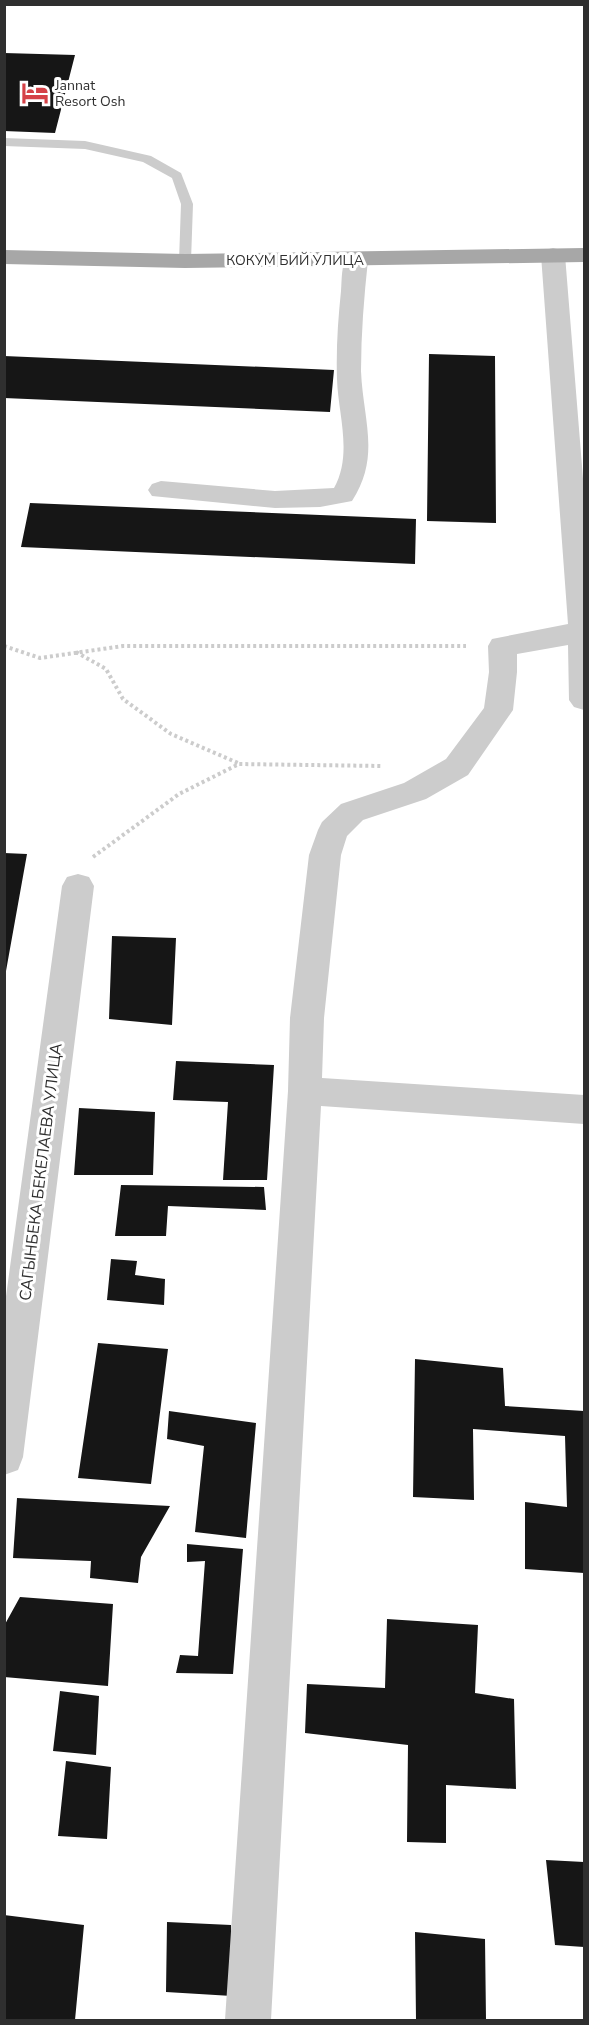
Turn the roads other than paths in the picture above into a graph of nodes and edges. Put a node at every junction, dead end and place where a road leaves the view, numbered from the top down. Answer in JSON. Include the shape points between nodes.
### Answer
{"nodes":[{"id":1,"x":4,"y":142,"type":"edge"},
{"id":2,"x":553,"y":255,"type":"junction"},
{"id":3,"x":585,"y":255,"type":"edge"},
{"id":4,"x":4,"y":257,"type":"edge"},
{"id":5,"x":356,"y":260,"type":"junction"},
{"id":6,"x":185,"y":261,"type":"junction"},
{"id":7,"x":161,"y":490,"type":"dead end"},
{"id":8,"x":583,"y":639,"type":"edge"},
{"id":9,"x":585,"y":700,"type":"edge"},
{"id":10,"x":78,"y":886,"type":"road end"},
{"id":11,"x":305,"y":1091,"type":"junction"},
{"id":12,"x":585,"y":1110,"type":"edge"},
{"id":13,"x":16,"y":1280,"type":"edge"},
{"id":14,"x":4,"y":1457,"type":"edge"},
{"id":15,"x":248,"y":2020,"type":"edge"}],
"edges":[{"from":1,"to":6,"type":"lane","via":[[86,145],[147,159],[177,176],[187,204]]},
{"from":2,"to":3,"type":"main road","name":"КОКУМ БИЙ УЛИЦА"},
{"from":2,"to":5,"type":"main road","name":"КОКУМ БИЙ УЛИЦА"},
{"from":2,"to":8,"type":"street"},
{"from":4,"to":6,"type":"main road","name":"КОКУМ БИЙ УЛИЦА"},
{"from":5,"to":6,"type":"main road","name":"КОКУМ БИЙ УЛИЦА"},
{"from":5,"to":7,"type":"street","via":[[349,374],[356,469],[343,495],[258,499]]},
{"from":8,"to":9,"type":"street"},
{"from":8,"to":11,"type":"street","via":[[564,636],[502,646],[498,710],[457,767],[415,790],[351,812],[333,830],[325,855],[307,1018]]},
{"from":10,"to":13,"type":"street","name":"САГЫНБЕКА БЕКЕЛАЕВА УЛИЦА"},
{"from":11,"to":12,"type":"street"},
{"from":11,"to":15,"type":"street"},
{"from":13,"to":14,"type":"street","name":"САГЫНБЕКА БЕКЕЛАЕВА УЛИЦА"}]}
